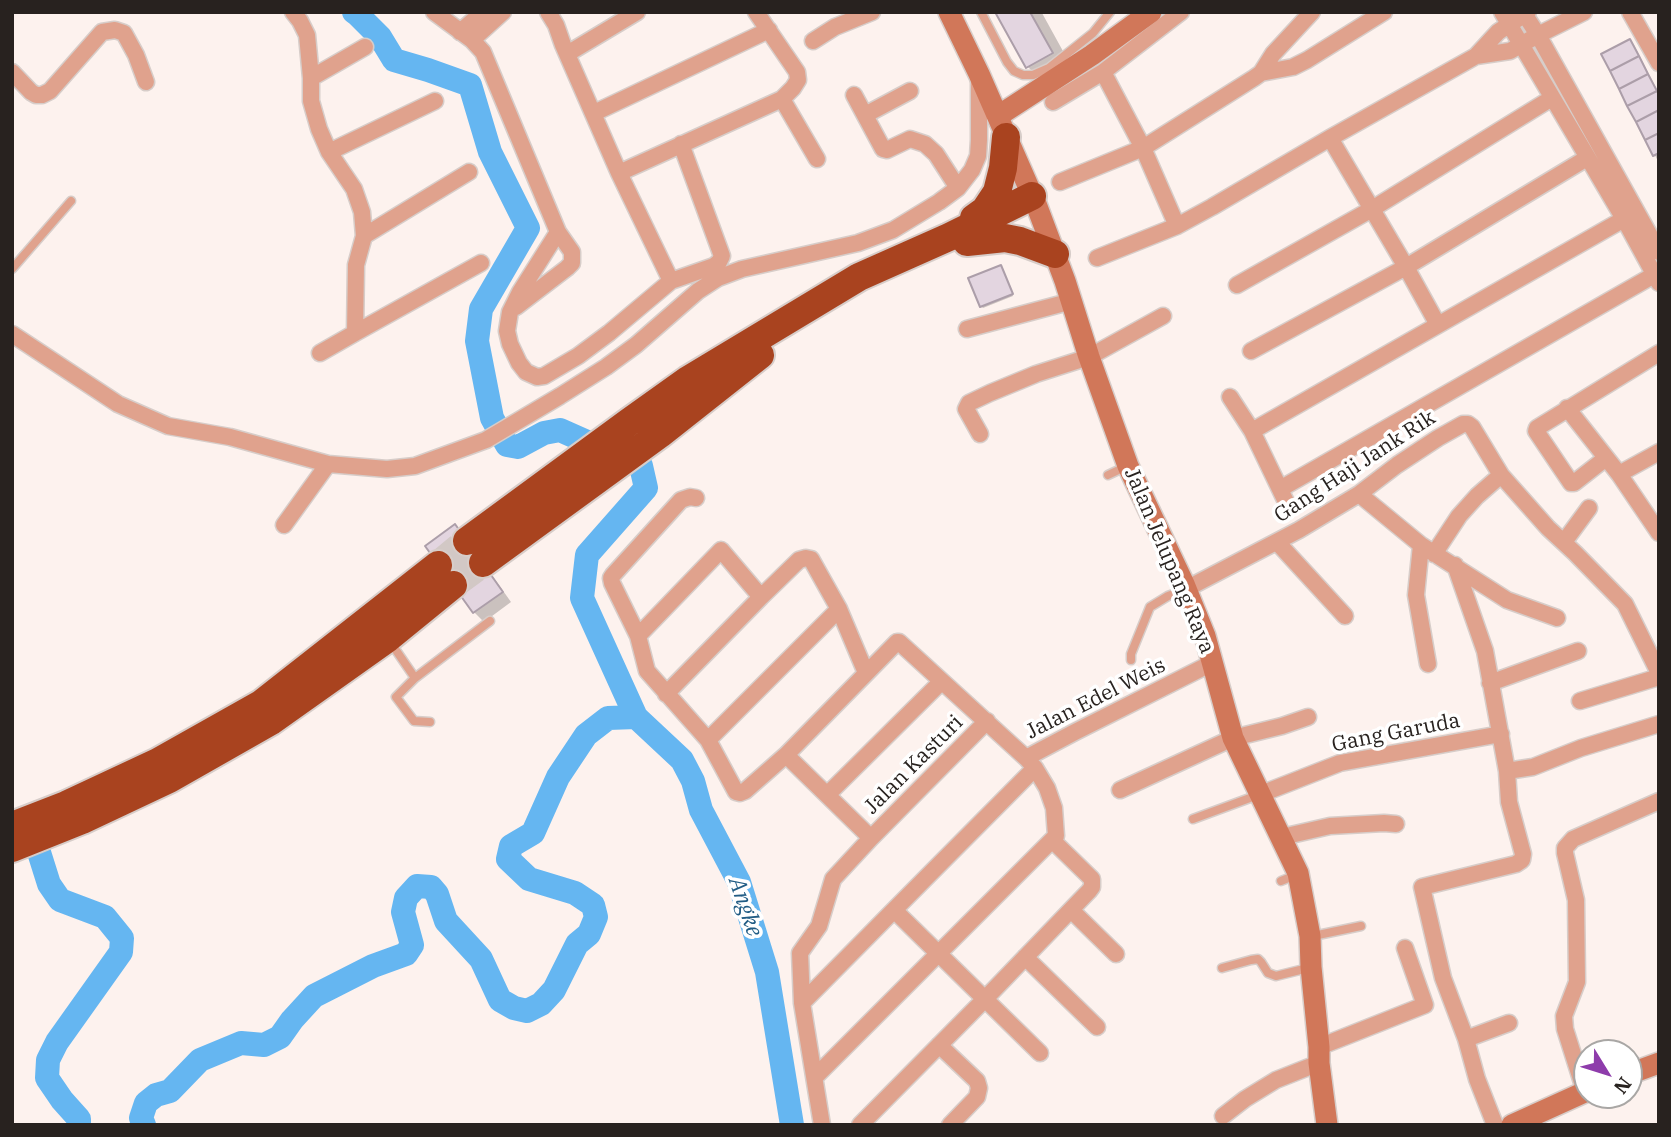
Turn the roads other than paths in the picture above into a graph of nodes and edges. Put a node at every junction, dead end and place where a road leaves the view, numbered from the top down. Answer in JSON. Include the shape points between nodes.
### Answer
{"nodes":[{"id":1,"x":293,"y":12,"type":"edge"},
{"id":2,"x":434,"y":12,"type":"edge"},
{"id":3,"x":483,"y":12,"type":"edge"},
{"id":4,"x":503,"y":12,"type":"edge"},
{"id":5,"x":548,"y":12,"type":"edge"},
{"id":6,"x":637,"y":12,"type":"edge"},
{"id":7,"x":756,"y":12,"type":"edge"},
{"id":8,"x":872,"y":12,"type":"edge"},
{"id":9,"x":949,"y":12,"type":"edge"},
{"id":10,"x":981,"y":12,"type":"edge"},
{"id":11,"x":1110,"y":12,"type":"edge"},
{"id":12,"x":1151,"y":12,"type":"edge"},
{"id":13,"x":1181,"y":12,"type":"edge"},
{"id":14,"x":1312,"y":12,"type":"edge"},
{"id":15,"x":1384,"y":12,"type":"edge"},
{"id":16,"x":1584,"y":12,"type":"edge"},
{"id":17,"x":1630,"y":12,"type":"edge"},
{"id":18,"x":1525,"y":13,"type":"edge"},
{"id":19,"x":1506,"y":18,"type":"edge"},
{"id":20,"x":769,"y":30,"type":"junction"},
{"id":21,"x":1538,"y":34,"type":"junction"},
{"id":22,"x":466,"y":36,"type":"junction"},
{"id":23,"x":813,"y":41,"type":"dead end"},
{"id":24,"x":1521,"y":44,"type":"junction"},
{"id":25,"x":365,"y":47,"type":"dead end"},
{"id":26,"x":567,"y":54,"type":"junction"},
{"id":27,"x":1476,"y":56,"type":"junction"},
{"id":28,"x":1659,"y":62,"type":"edge"},
{"id":29,"x":12,"y":72,"type":"edge"},
{"id":30,"x":1103,"y":72,"type":"junction"},
{"id":31,"x":1261,"y":73,"type":"junction"},
{"id":32,"x":979,"y":74,"type":"junction"},
{"id":33,"x":311,"y":78,"type":"junction"},
{"id":34,"x":146,"y":82,"type":"dead end"},
{"id":35,"x":910,"y":91,"type":"dead end"},
{"id":36,"x":854,"y":95,"type":"dead end"},
{"id":37,"x":1552,"y":98,"type":"junction"},
{"id":38,"x":782,"y":99,"type":"junction"},
{"id":39,"x":435,"y":101,"type":"dead end"},
{"id":40,"x":1053,"y":102,"type":"dead end"},
{"id":41,"x":594,"y":113,"type":"junction"},
{"id":42,"x":865,"y":115,"type":"junction"},
{"id":43,"x":1002,"y":126,"type":"junction"},
{"id":44,"x":1329,"y":138,"type":"junction"},
{"id":45,"x":681,"y":145,"type":"junction"},
{"id":46,"x":1143,"y":148,"type":"junction"},
{"id":47,"x":330,"y":152,"type":"junction"},
{"id":48,"x":1587,"y":158,"type":"junction"},
{"id":49,"x":817,"y":159,"type":"dead end"},
{"id":50,"x":469,"y":172,"type":"dead end"},
{"id":51,"x":619,"y":173,"type":"junction"},
{"id":52,"x":1060,"y":182,"type":"dead end"},
{"id":53,"x":958,"y":188,"type":"junction"},
{"id":54,"x":1034,"y":200,"type":"junction"},
{"id":55,"x":71,"y":201,"type":"dead end"},
{"id":56,"x":1372,"y":209,"type":"junction"},
{"id":57,"x":1623,"y":219,"type":"junction"},
{"id":58,"x":1177,"y":226,"type":"junction"},
{"id":59,"x":558,"y":232,"type":"junction"},
{"id":60,"x":364,"y":236,"type":"junction"},
{"id":61,"x":1642,"y":238,"type":"junction"},
{"id":62,"x":958,"y":239,"type":"junction"},
{"id":63,"x":1659,"y":252,"type":"edge"},
{"id":64,"x":1055,"y":254,"type":"junction"},
{"id":65,"x":1097,"y":258,"type":"dead end"},
{"id":66,"x":481,"y":263,"type":"dead end"},
{"id":67,"x":1406,"y":267,"type":"junction"},
{"id":68,"x":12,"y":269,"type":"edge"},
{"id":69,"x":1657,"y":279,"type":"edge"},
{"id":70,"x":671,"y":281,"type":"junction"},
{"id":71,"x":1237,"y":285,"type":"dead end"},
{"id":72,"x":1072,"y":302,"type":"junction"},
{"id":73,"x":510,"y":312,"type":"junction"},
{"id":74,"x":1163,"y":316,"type":"dead end"},
{"id":75,"x":1438,"y":325,"type":"junction"},
{"id":76,"x":967,"y":329,"type":"dead end"},
{"id":77,"x":355,"y":333,"type":"junction"},
{"id":78,"x":12,"y":334,"type":"edge"},
{"id":79,"x":1251,"y":351,"type":"dead end"},
{"id":80,"x":320,"y":353,"type":"dead end"},
{"id":81,"x":1659,"y":353,"type":"edge"},
{"id":82,"x":1089,"y":358,"type":"junction"},
{"id":83,"x":1230,"y":397,"type":"dead end"},
{"id":84,"x":1567,"y":408,"type":"junction"},
{"id":85,"x":1252,"y":432,"type":"junction"},
{"id":86,"x":980,"y":434,"type":"dead end"},
{"id":87,"x":1659,"y":452,"type":"edge"},
{"id":88,"x":1606,"y":458,"type":"junction"},
{"id":89,"x":328,"y":464,"type":"junction"},
{"id":90,"x":1128,"y":466,"type":"junction"},
{"id":91,"x":1619,"y":474,"type":"junction"},
{"id":92,"x":1108,"y":475,"type":"dead end"},
{"id":93,"x":1501,"y":475,"type":"junction"},
{"id":94,"x":1280,"y":489,"type":"junction"},
{"id":95,"x":1359,"y":494,"type":"junction"},
{"id":96,"x":696,"y":498,"type":"dead end"},
{"id":97,"x":1288,"y":506,"type":"dead end"},
{"id":98,"x":1589,"y":509,"type":"dead end"},
{"id":99,"x":284,"y":525,"type":"dead end"},
{"id":100,"x":1659,"y":533,"type":"edge"},
{"id":101,"x":1277,"y":542,"type":"junction"},
{"id":102,"x":1564,"y":542,"type":"junction"},
{"id":103,"x":1428,"y":549,"type":"junction"},
{"id":104,"x":1455,"y":565,"type":"junction"},
{"id":105,"x":446,"y":575,"type":"tunnel mouth"},
{"id":106,"x":1186,"y":589,"type":"junction"},
{"id":107,"x":761,"y":597,"type":"junction"},
{"id":108,"x":839,"y":609,"type":"junction"},
{"id":109,"x":1345,"y":616,"type":"dead end"},
{"id":110,"x":1557,"y":618,"type":"dead end"},
{"id":111,"x":490,"y":621,"type":"dead end"},
{"id":112,"x":384,"y":625,"type":"junction"},
{"id":113,"x":638,"y":636,"type":"junction"},
{"id":114,"x":1578,"y":651,"type":"dead end"},
{"id":115,"x":1131,"y":660,"type":"dead end"},
{"id":116,"x":1212,"y":663,"type":"junction"},
{"id":117,"x":1428,"y":664,"type":"dead end"},
{"id":118,"x":866,"y":673,"type":"junction"},
{"id":119,"x":1659,"y":675,"type":"edge"},
{"id":120,"x":415,"y":678,"type":"junction"},
{"id":121,"x":941,"y":682,"type":"junction"},
{"id":122,"x":1490,"y":684,"type":"junction"},
{"id":123,"x":666,"y":694,"type":"junction"},
{"id":124,"x":1580,"y":701,"type":"dead end"},
{"id":125,"x":1308,"y":717,"type":"dead end"},
{"id":126,"x":987,"y":721,"type":"junction"},
{"id":127,"x":430,"y":722,"type":"dead end"},
{"id":128,"x":1659,"y":724,"type":"edge"},
{"id":129,"x":1501,"y":734,"type":"junction"},
{"id":130,"x":1233,"y":738,"type":"junction"},
{"id":131,"x":708,"y":740,"type":"junction"},
{"id":132,"x":786,"y":755,"type":"junction"},
{"id":133,"x":1030,"y":763,"type":"junction"},
{"id":134,"x":1507,"y":771,"type":"junction"},
{"id":135,"x":1120,"y":790,"type":"dead end"},
{"id":136,"x":1261,"y":794,"type":"junction"},
{"id":137,"x":827,"y":795,"type":"junction"},
{"id":138,"x":1659,"y":800,"type":"edge"},
{"id":139,"x":74,"y":813,"type":"junction"},
{"id":140,"x":1193,"y":819,"type":"dead end"},
{"id":141,"x":1396,"y":824,"type":"dead end"},
{"id":142,"x":12,"y":826,"type":"edge"},
{"id":143,"x":1282,"y":837,"type":"junction"},
{"id":144,"x":871,"y":838,"type":"junction"},
{"id":145,"x":1052,"y":840,"type":"junction"},
{"id":146,"x":12,"y":848,"type":"edge"},
{"id":147,"x":1071,"y":910,"type":"junction"},
{"id":148,"x":894,"y":911,"type":"junction"},
{"id":149,"x":1361,"y":926,"type":"dead end"},
{"id":150,"x":1310,"y":936,"type":"junction"},
{"id":151,"x":1405,"y":948,"type":"dead end"},
{"id":152,"x":938,"y":952,"type":"junction"},
{"id":153,"x":1116,"y":954,"type":"dead end"},
{"id":154,"x":1026,"y":957,"type":"junction"},
{"id":155,"x":1311,"y":967,"type":"junction"},
{"id":156,"x":1222,"y":968,"type":"dead end"},
{"id":157,"x":984,"y":1000,"type":"junction"},
{"id":158,"x":802,"y":1003,"type":"junction"},
{"id":159,"x":1509,"y":1023,"type":"dead end"},
{"id":160,"x":1097,"y":1027,"type":"dead end"},
{"id":161,"x":1466,"y":1039,"type":"junction"},
{"id":162,"x":939,"y":1045,"type":"junction"},
{"id":163,"x":1040,"y":1053,"type":"dead end"},
{"id":164,"x":1573,"y":1053,"type":"edge"},
{"id":165,"x":1319,"y":1055,"type":"junction"},
{"id":166,"x":815,"y":1077,"type":"junction"},
{"id":167,"x":1573,"y":1097,"type":"edge"},
{"id":168,"x":1223,"y":1116,"type":"dead end"},
{"id":169,"x":822,"y":1125,"type":"edge"},
{"id":170,"x":860,"y":1125,"type":"edge"},
{"id":171,"x":950,"y":1125,"type":"edge"},
{"id":172,"x":1327,"y":1125,"type":"edge"},
{"id":173,"x":1495,"y":1125,"type":"edge"},
{"id":174,"x":1512,"y":1125,"type":"edge"}],
"edges":[{"from":1,"to":33,"type":"street","via":[[307,35]]},
{"from":2,"to":22,"type":"street"},
{"from":3,"to":22,"type":"street"},
{"from":4,"to":22,"type":"street"},
{"from":5,"to":26,"type":"street"},
{"from":6,"to":26,"type":"street"},
{"from":7,"to":20,"type":"street"},
{"from":8,"to":23,"type":"street"},
{"from":9,"to":32,"type":"street","name":"Jalan Jelupang Raya"},
{"from":10,"to":11,"type":"lane","via":[[1007,62],[1023,75],[1049,68],[1093,33]]},
{"from":12,"to":43,"type":"street"},
{"from":13,"to":30,"type":"street"},
{"from":14,"to":31,"type":"street"},
{"from":15,"to":31,"type":"street","via":[[1293,67]]},
{"from":16,"to":21,"type":"street"},
{"from":17,"to":28,"type":"street"},
{"from":18,"to":19,"type":"street"},
{"from":18,"to":21,"type":"street"},
{"from":19,"to":24,"type":"street"},
{"from":19,"to":27,"type":"street"},
{"from":20,"to":38,"type":"street","via":[[797,72],[798,80]]},
{"from":20,"to":41,"type":"street"},
{"from":21,"to":24,"type":"street"},
{"from":21,"to":61,"type":"street"},
{"from":22,"to":59,"type":"street","via":[[483,52]]},
{"from":24,"to":27,"type":"street","via":[[1510,51]]},
{"from":24,"to":37,"type":"street"},
{"from":25,"to":33,"type":"street"},
{"from":26,"to":41,"type":"street"},
{"from":27,"to":44,"type":"street"},
{"from":29,"to":34,"type":"street","via":[[31,92],[42,95],[102,32],[115,30],[124,33]]},
{"from":30,"to":40,"type":"street"},
{"from":30,"to":46,"type":"street"},
{"from":31,"to":46,"type":"street"},
{"from":32,"to":43,"type":"street","name":"Jalan Jelupang Raya"},
{"from":32,"to":53,"type":"street","via":[[978,156]]},
{"from":33,"to":47,"type":"street","via":[[311,102]]},
{"from":35,"to":42,"type":"street"},
{"from":36,"to":42,"type":"street"},
{"from":37,"to":48,"type":"street"},
{"from":37,"to":56,"type":"street"},
{"from":38,"to":45,"type":"street"},
{"from":38,"to":49,"type":"street"},
{"from":39,"to":47,"type":"street"},
{"from":41,"to":51,"type":"street"},
{"from":42,"to":53,"type":"street","via":[[883,149],[910,139],[925,144]]},
{"from":43,"to":54,"type":"street","name":"Jalan Jelupang Raya"},
{"from":43,"to":62,"type":"highway","via":[[1003,168],[997,192]]},
{"from":44,"to":56,"type":"street"},
{"from":44,"to":58,"type":"street"},
{"from":45,"to":51,"type":"street"},
{"from":45,"to":70,"type":"street","via":[[722,256],[715,266]]},
{"from":46,"to":52,"type":"street"},
{"from":46,"to":58,"type":"street"},
{"from":47,"to":60,"type":"street","via":[[354,189]]},
{"from":48,"to":57,"type":"street"},
{"from":48,"to":67,"type":"street"},
{"from":50,"to":60,"type":"street"},
{"from":51,"to":70,"type":"street"},
{"from":53,"to":89,"type":"street","via":[[893,230],[718,278],[606,367],[486,440],[415,466],[387,469]]},
{"from":54,"to":62,"type":"highway"},
{"from":54,"to":64,"type":"street","name":"Jalan Jelupang Raya"},
{"from":55,"to":68,"type":"lane"},
{"from":56,"to":67,"type":"street"},
{"from":56,"to":71,"type":"street"},
{"from":57,"to":61,"type":"street"},
{"from":57,"to":75,"type":"street"},
{"from":58,"to":65,"type":"street"},
{"from":59,"to":73,"type":"street"},
{"from":59,"to":73,"type":"street","via":[[572,252],[572,262]]},
{"from":60,"to":77,"type":"street","via":[[356,265]]},
{"from":61,"to":63,"type":"street"},
{"from":61,"to":69,"type":"street"},
{"from":62,"to":62,"type":"highway","via":[[859,277],[688,380],[564,470],[475,552],[594,482],[749,362]]},
{"from":62,"to":64,"type":"highway","via":[[1020,240]]},
{"from":64,"to":72,"type":"street","name":"Jalan Jelupang Raya"},
{"from":66,"to":77,"type":"street"},
{"from":67,"to":75,"type":"street"},
{"from":67,"to":79,"type":"street"},
{"from":69,"to":94,"type":"street"},
{"from":70,"to":73,"type":"street","via":[[609,333],[544,376],[531,375],[519,363],[507,331]]},
{"from":72,"to":76,"type":"street"},
{"from":72,"to":82,"type":"street","name":"Jalan Jelupang Raya"},
{"from":74,"to":82,"type":"street"},
{"from":75,"to":85,"type":"street"},
{"from":77,"to":80,"type":"street"},
{"from":78,"to":89,"type":"street","via":[[118,404],[169,426]]},
{"from":81,"to":84,"type":"street"},
{"from":82,"to":86,"type":"street","via":[[1035,374],[969,403],[966,409]]},
{"from":82,"to":90,"type":"street","name":"Jalan Jelupang Raya"},
{"from":83,"to":85,"type":"street"},
{"from":84,"to":88,"type":"street"},
{"from":84,"to":88,"type":"street","via":[[1536,431],[1569,481],[1574,483]]},
{"from":85,"to":94,"type":"street"},
{"from":87,"to":91,"type":"street"},
{"from":88,"to":91,"type":"street"},
{"from":89,"to":99,"type":"street"},
{"from":90,"to":92,"type":"lane"},
{"from":90,"to":106,"type":"street","name":"Jalan Jelupang Raya"},
{"from":91,"to":100,"type":"street"},
{"from":93,"to":95,"type":"street","name":"Gang Haji Jank Rik","via":[[1472,427],[1463,424]]},
{"from":93,"to":102,"type":"street"},
{"from":93,"to":103,"type":"street"},
{"from":94,"to":97,"type":"street"},
{"from":95,"to":101,"type":"street","name":"Gang Haji Jank Rik"},
{"from":95,"to":103,"type":"street"},
{"from":96,"to":113,"type":"street","via":[[681,500],[611,578]]},
{"from":98,"to":102,"type":"street"},
{"from":101,"to":106,"type":"street","name":"Gang Haji Jank Rik"},
{"from":101,"to":109,"type":"street"},
{"from":102,"to":119,"type":"street","via":[[1625,604]]},
{"from":103,"to":104,"type":"street"},
{"from":103,"to":117,"type":"street","via":[[1416,595]]},
{"from":104,"to":110,"type":"street","via":[[1507,600]]},
{"from":104,"to":122,"type":"street","via":[[1481,639]]},
{"from":105,"to":112,"type":"highway"},
{"from":106,"to":115,"type":"lane","via":[[1150,607]]},
{"from":106,"to":116,"type":"street","name":"Jalan Jelupang Raya"},
{"from":107,"to":108,"type":"street","via":[[806,558],[811,559]]},
{"from":107,"to":113,"type":"street","via":[[721,550]]},
{"from":107,"to":123,"type":"street"},
{"from":108,"to":118,"type":"street"},
{"from":108,"to":131,"type":"street"},
{"from":111,"to":120,"type":"lane"},
{"from":112,"to":120,"type":"lane"},
{"from":112,"to":139,"type":"highway","via":[[271,721],[169,779]]},
{"from":113,"to":123,"type":"street","via":[[647,671]]},
{"from":114,"to":122,"type":"street"},
{"from":116,"to":130,"type":"street","name":"Jalan Jelupang Raya"},
{"from":116,"to":133,"type":"street","name":"Jalan Edel Weis","via":[[1075,732]]},
{"from":118,"to":121,"type":"street","name":"Jalan Edel Weis","via":[[899,642]]},
{"from":118,"to":132,"type":"street","name":"Jalan Edel Weis"},
{"from":119,"to":124,"type":"street"},
{"from":120,"to":127,"type":"lane","via":[[396,697],[414,722]]},
{"from":121,"to":126,"type":"street","name":"Jalan Edel Weis"},
{"from":121,"to":137,"type":"street"},
{"from":122,"to":129,"type":"street"},
{"from":123,"to":131,"type":"street"},
{"from":125,"to":130,"type":"street"},
{"from":126,"to":133,"type":"street","name":"Jalan Edel Weis"},
{"from":126,"to":144,"type":"street","name":"Jalan Kasturi"},
{"from":128,"to":134,"type":"street","via":[[1532,767]]},
{"from":129,"to":134,"type":"street"},
{"from":129,"to":136,"type":"street","name":"Gang Garuda","via":[[1340,763]]},
{"from":130,"to":135,"type":"street"},
{"from":130,"to":136,"type":"street","name":"Jalan Jelupang Raya"},
{"from":131,"to":132,"type":"street","name":"Jalan Edel Weis","via":[[740,793]]},
{"from":132,"to":137,"type":"street"},
{"from":133,"to":145,"type":"street","via":[[1054,808],[1056,836]]},
{"from":133,"to":148,"type":"street"},
{"from":134,"to":161,"type":"street","via":[[1522,860],[1422,887],[1443,978]]},
{"from":136,"to":140,"type":"lane"},
{"from":136,"to":143,"type":"street","name":"Jalan Jelupang Raya"},
{"from":137,"to":144,"type":"street"},
{"from":138,"to":164,"type":"street","via":[[1573,839],[1565,848],[1576,900],[1577,982],[1564,1016]]},
{"from":139,"to":142,"type":"highway"},
{"from":139,"to":146,"type":"highway"},
{"from":141,"to":143,"type":"street","via":[[1331,826]]},
{"from":143,"to":150,"type":"street","name":"Jalan Jelupang Raya"},
{"from":144,"to":158,"type":"street","name":"Jalan Kasturi","via":[[833,879],[820,926],[800,953]]},
{"from":145,"to":147,"type":"street","via":[[1092,879],[1092,887]]},
{"from":145,"to":152,"type":"street"},
{"from":147,"to":153,"type":"street"},
{"from":147,"to":154,"type":"street"},
{"from":148,"to":152,"type":"street"},
{"from":148,"to":158,"type":"street"},
{"from":149,"to":150,"type":"lane"},
{"from":150,"to":155,"type":"street","name":"Jalan Jelupang Raya"},
{"from":151,"to":165,"type":"street","via":[[1424,1005]]},
{"from":152,"to":157,"type":"street"},
{"from":152,"to":166,"type":"street"},
{"from":154,"to":157,"type":"street"},
{"from":154,"to":160,"type":"street"},
{"from":155,"to":156,"type":"lane","via":[[1276,976],[1258,959]]},
{"from":155,"to":165,"type":"street","name":"Jalan Jelupang Raya"},
{"from":157,"to":162,"type":"street"},
{"from":157,"to":163,"type":"street"},
{"from":158,"to":166,"type":"street","name":"Jalan Kasturi"},
{"from":159,"to":161,"type":"street"},
{"from":161,"to":173,"type":"street"},
{"from":162,"to":170,"type":"street"},
{"from":162,"to":171,"type":"street","via":[[979,1088],[977,1097]]},
{"from":165,"to":168,"type":"street"},
{"from":165,"to":172,"type":"street","name":"Jalan Jelupang Raya"},
{"from":166,"to":169,"type":"street","name":"Jalan Kasturi"},
{"from":167,"to":174,"type":"street"}]}
